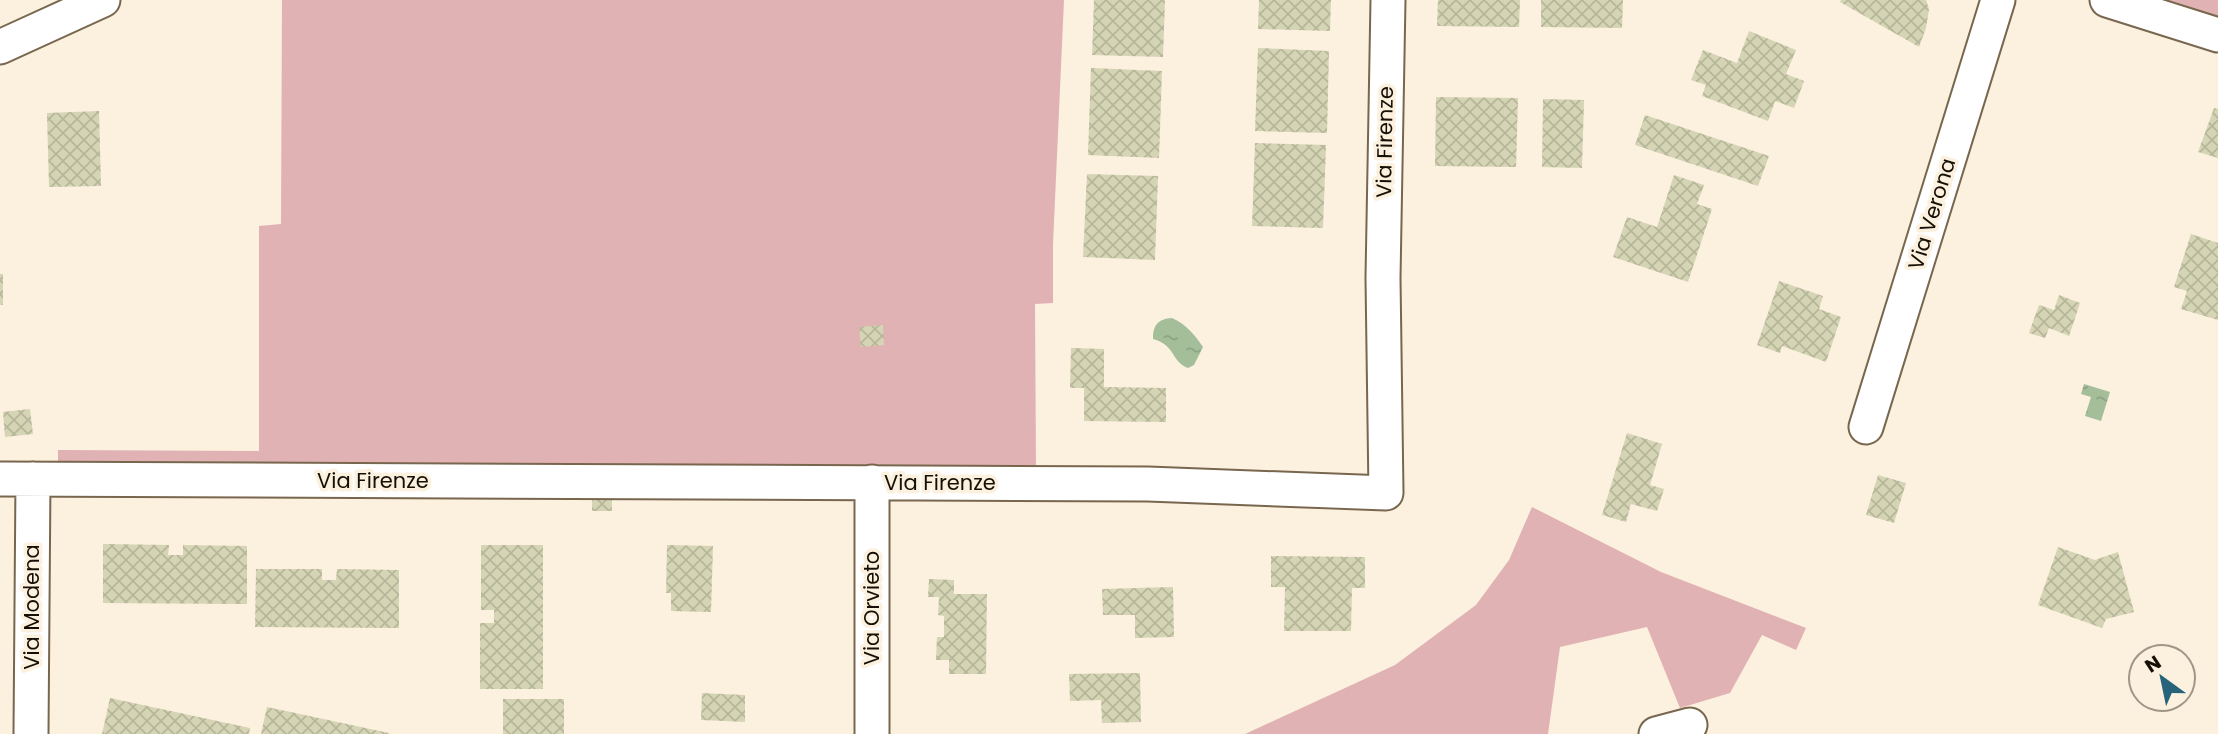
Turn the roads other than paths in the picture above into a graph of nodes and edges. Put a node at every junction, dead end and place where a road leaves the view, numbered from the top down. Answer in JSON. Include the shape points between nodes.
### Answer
{"nodes":[{"id":1,"x":103,"y":0,"type":"edge"},
{"id":2,"x":1388,"y":0,"type":"edge"},
{"id":3,"x":1998,"y":0,"type":"edge"},
{"id":4,"x":2107,"y":0,"type":"edge"},
{"id":5,"x":2218,"y":35,"type":"edge"},
{"id":6,"x":0,"y":47,"type":"edge"},
{"id":7,"x":1866,"y":427,"type":"dead end"},
{"id":8,"x":0,"y":479,"type":"edge"},
{"id":9,"x":33,"y":480,"type":"junction"},
{"id":10,"x":872,"y":482,"type":"junction"},
{"id":11,"x":1690,"y":725,"type":"dead end"},
{"id":12,"x":31,"y":734,"type":"edge"},
{"id":13,"x":872,"y":734,"type":"edge"},
{"id":14,"x":1656,"y":734,"type":"edge"}],
"edges":[{"from":1,"to":6,"type":"street"},
{"from":2,"to":10,"type":"street","name":"Via Firenze","via":[[1383,278],[1386,493],[1148,484]]},
{"from":3,"to":7,"type":"street","name":"Via Verona"},
{"from":4,"to":5,"type":"street"},
{"from":8,"to":9,"type":"street","name":"Via Firenze"},
{"from":9,"to":10,"type":"street","name":"Via Firenze"},
{"from":9,"to":12,"type":"street","name":"Via Modena"},
{"from":10,"to":13,"type":"street","name":"Via Orvieto"},
{"from":11,"to":14,"type":"street"}]}
